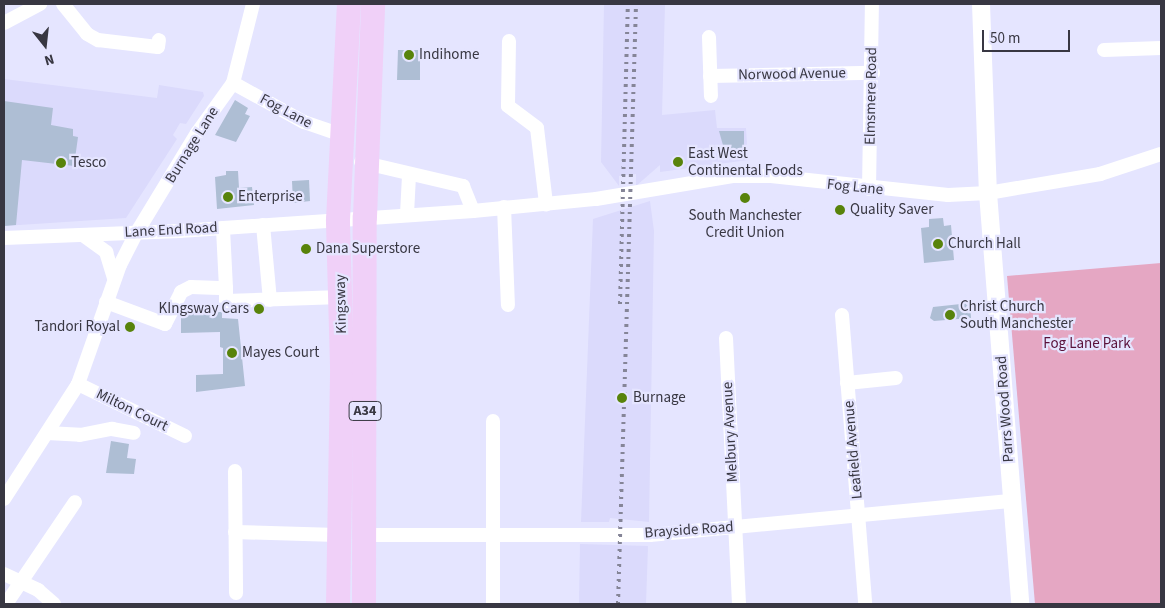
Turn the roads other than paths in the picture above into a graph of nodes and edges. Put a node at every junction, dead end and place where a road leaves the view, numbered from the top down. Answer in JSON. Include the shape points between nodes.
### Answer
{"nodes":[{"id":1,"x":40,"y":4,"type":"edge"},
{"id":2,"x":63,"y":4,"type":"edge"},
{"id":3,"x":253,"y":4,"type":"edge"},
{"id":4,"x":349,"y":4,"type":"edge"},
{"id":5,"x":872,"y":4,"type":"edge"},
{"id":6,"x":981,"y":4,"type":"edge"},
{"id":7,"x":372,"y":12,"type":"edge"},
{"id":8,"x":4,"y":23,"type":"edge"},
{"id":9,"x":709,"y":38,"type":"dead end"},
{"id":10,"x":159,"y":40,"type":"dead end"},
{"id":11,"x":509,"y":41,"type":"dead end"},
{"id":12,"x":1161,"y":48,"type":"edge"},
{"id":13,"x":1104,"y":50,"type":"dead end"},
{"id":14,"x":353,"y":71,"type":"junction"},
{"id":15,"x":873,"y":73,"type":"junction"},
{"id":16,"x":710,"y":76,"type":"junction"},
{"id":17,"x":233,"y":82,"type":"junction"},
{"id":18,"x":710,"y":96,"type":"dead end"},
{"id":19,"x":341,"y":135,"type":"junction"},
{"id":20,"x":1161,"y":154,"type":"edge"},
{"id":21,"x":361,"y":162,"type":"junction"},
{"id":22,"x":409,"y":175,"type":"junction"},
{"id":23,"x":869,"y":189,"type":"junction"},
{"id":24,"x":988,"y":193,"type":"junction"},
{"id":25,"x":546,"y":204,"type":"junction"},
{"id":26,"x":504,"y":207,"type":"junction"},
{"id":27,"x":473,"y":211,"type":"junction"},
{"id":28,"x":407,"y":214,"type":"junction"},
{"id":29,"x":364,"y":217,"type":"junction"},
{"id":30,"x":338,"y":220,"type":"junction"},
{"id":31,"x":264,"y":225,"type":"junction"},
{"id":32,"x":223,"y":228,"type":"junction"},
{"id":33,"x":137,"y":232,"type":"junction"},
{"id":34,"x":83,"y":235,"type":"junction"},
{"id":35,"x":4,"y":238,"type":"edge"},
{"id":36,"x":114,"y":280,"type":"junction"},
{"id":37,"x":226,"y":288,"type":"junction"},
{"id":38,"x":341,"y":296,"type":"junction"},
{"id":39,"x":270,"y":300,"type":"junction"},
{"id":40,"x":106,"y":302,"type":"junction"},
{"id":41,"x":508,"y":305,"type":"dead end"},
{"id":42,"x":842,"y":315,"type":"dead end"},
{"id":43,"x":726,"y":338,"type":"dead end"},
{"id":44,"x":342,"y":366,"type":"junction"},
{"id":45,"x":896,"y":378,"type":"dead end"},
{"id":46,"x":847,"y":383,"type":"junction"},
{"id":47,"x":78,"y":384,"type":"junction"},
{"id":48,"x":493,"y":421,"type":"dead end"},
{"id":49,"x":47,"y":433,"type":"junction"},
{"id":50,"x":134,"y":434,"type":"dead end"},
{"id":51,"x":185,"y":436,"type":"dead end"},
{"id":52,"x":235,"y":471,"type":"dead end"},
{"id":53,"x":4,"y":499,"type":"edge"},
{"id":54,"x":1012,"y":501,"type":"junction"},
{"id":55,"x":75,"y":502,"type":"dead end"},
{"id":56,"x":858,"y":517,"type":"junction"},
{"id":57,"x":735,"y":527,"type":"junction"},
{"id":58,"x":235,"y":532,"type":"junction"},
{"id":59,"x":494,"y":533,"type":"junction"},
{"id":60,"x":337,"y":534,"type":"junction"},
{"id":61,"x":365,"y":535,"type":"junction"},
{"id":62,"x":4,"y":574,"type":"edge"},
{"id":63,"x":19,"y":584,"type":"junction"},
{"id":64,"x":236,"y":593,"type":"dead end"},
{"id":65,"x":6,"y":604,"type":"edge"},
{"id":66,"x":54,"y":604,"type":"edge"},
{"id":67,"x":338,"y":604,"type":"edge"},
{"id":68,"x":364,"y":604,"type":"edge"},
{"id":69,"x":493,"y":604,"type":"edge"},
{"id":70,"x":739,"y":604,"type":"edge"},
{"id":71,"x":865,"y":604,"type":"edge"},
{"id":72,"x":1020,"y":604,"type":"edge"}],
"edges":[{"from":1,"to":8,"type":"street"},
{"from":2,"to":10,"type":"street","via":[[87,34],[98,40],[158,47]]},
{"from":3,"to":17,"type":"street","name":"Burnage Lane"},
{"from":4,"to":14,"type":"highway","name":"Kingsway","number":"A34"},
{"from":5,"to":15,"type":"street","name":"Elmsmere Road"},
{"from":6,"to":24,"type":"street","name":"Parrs Wood Road"},
{"from":7,"to":14,"type":"highway"},
{"from":7,"to":21,"type":"highway","name":"Kingsway","number":"A34"},
{"from":9,"to":16,"type":"street"},
{"from":11,"to":25,"type":"street","via":[[508,106],[537,128]]},
{"from":12,"to":13,"type":"street"},
{"from":14,"to":19,"type":"highway","name":"Kingsway","number":"A34"},
{"from":14,"to":21,"type":"highway"},
{"from":15,"to":16,"type":"street","name":"Norwood Avenue"},
{"from":15,"to":23,"type":"street","name":"Elmsmere Road"},
{"from":16,"to":18,"type":"street"},
{"from":17,"to":19,"type":"street","name":"Fog Lane","via":[[304,122]]},
{"from":17,"to":33,"type":"street","name":"Burnage Lane","via":[[197,133]]},
{"from":19,"to":30,"type":"highway","name":"Kingsway","number":"A34"},
{"from":20,"to":24,"type":"street","name":"Fog Lane","via":[[1100,174]]},
{"from":21,"to":22,"type":"street"},
{"from":21,"to":29,"type":"highway","name":"Kingsway","number":"A34"},
{"from":21,"to":30,"type":"highway","via":[[352,209]]},
{"from":22,"to":27,"type":"street","via":[[463,186]]},
{"from":22,"to":28,"type":"street"},
{"from":23,"to":24,"type":"street","name":"Fog Lane","via":[[948,195]]},
{"from":23,"to":25,"type":"street","name":"Fog Lane","via":[[771,176],[734,176]]},
{"from":24,"to":54,"type":"street","name":"Parrs Wood Road"},
{"from":25,"to":26,"type":"street","name":"Fog Lane"},
{"from":26,"to":27,"type":"street","name":"Fog Lane"},
{"from":26,"to":41,"type":"street"},
{"from":27,"to":28,"type":"street","name":"Fog Lane"},
{"from":28,"to":29,"type":"street","name":"Fog Lane"},
{"from":29,"to":30,"type":"street","name":"Fog Lane"},
{"from":29,"to":44,"type":"highway","via":[[354,225],[351,235],[351,332]]},
{"from":29,"to":61,"type":"highway","name":"Kingsway","number":"A34"},
{"from":30,"to":31,"type":"street","name":"Lane End Road"},
{"from":30,"to":38,"type":"highway","name":"Kingsway","number":"A34"},
{"from":31,"to":32,"type":"street","name":"Lane End Road"},
{"from":31,"to":39,"type":"street"},
{"from":32,"to":33,"type":"street","name":"Lane End Road"},
{"from":32,"to":37,"type":"street"},
{"from":33,"to":34,"type":"street","name":"Lane End Road"},
{"from":33,"to":36,"type":"street","name":"Burnage Lane"},
{"from":34,"to":35,"type":"street","name":"Lane End Road"},
{"from":34,"to":36,"type":"street","via":[[106,252]]},
{"from":36,"to":40,"type":"street","name":"Burnage Lane"},
{"from":37,"to":39,"type":"street","via":[[226,301]]},
{"from":37,"to":40,"type":"street","via":[[191,288],[181,292],[165,324]]},
{"from":38,"to":39,"type":"street"},
{"from":38,"to":44,"type":"highway","name":"Kingsway","number":"A34"},
{"from":40,"to":47,"type":"street","name":"Burnage Lane"},
{"from":42,"to":46,"type":"street","name":"Leafield Avenue"},
{"from":43,"to":57,"type":"street","name":"Melbury Avenue"},
{"from":44,"to":60,"type":"highway","name":"Kingsway","number":"A34"},
{"from":45,"to":46,"type":"street","name":"Leafield Avenue"},
{"from":46,"to":56,"type":"street","name":"Leafield Avenue"},
{"from":47,"to":49,"type":"street","name":"Burnage Lane"},
{"from":47,"to":51,"type":"street","name":"Milton Court"},
{"from":48,"to":59,"type":"street"},
{"from":49,"to":50,"type":"street","via":[[80,435],[112,428]]},
{"from":49,"to":53,"type":"street","name":"Burnage Lane"},
{"from":52,"to":58,"type":"street"},
{"from":54,"to":56,"type":"street","name":"Brayside Road"},
{"from":54,"to":72,"type":"street","name":"Parrs Wood Road"},
{"from":55,"to":63,"type":"street"},
{"from":56,"to":57,"type":"street","name":"Brayside Road"},
{"from":56,"to":71,"type":"street","name":"Leafield Avenue"},
{"from":57,"to":59,"type":"street","name":"Brayside Road","via":[[650,535]]},
{"from":57,"to":70,"type":"street","name":"Melbury Avenue"},
{"from":58,"to":60,"type":"street"},
{"from":58,"to":64,"type":"street"},
{"from":59,"to":61,"type":"street","name":"Brayside Road"},
{"from":59,"to":69,"type":"street"},
{"from":60,"to":67,"type":"highway","name":"Kingsway","number":"A34"},
{"from":61,"to":68,"type":"highway","name":"Kingsway","number":"A34"},
{"from":62,"to":63,"type":"street"},
{"from":63,"to":65,"type":"street"},
{"from":63,"to":66,"type":"street","via":[[38,590]]}]}
